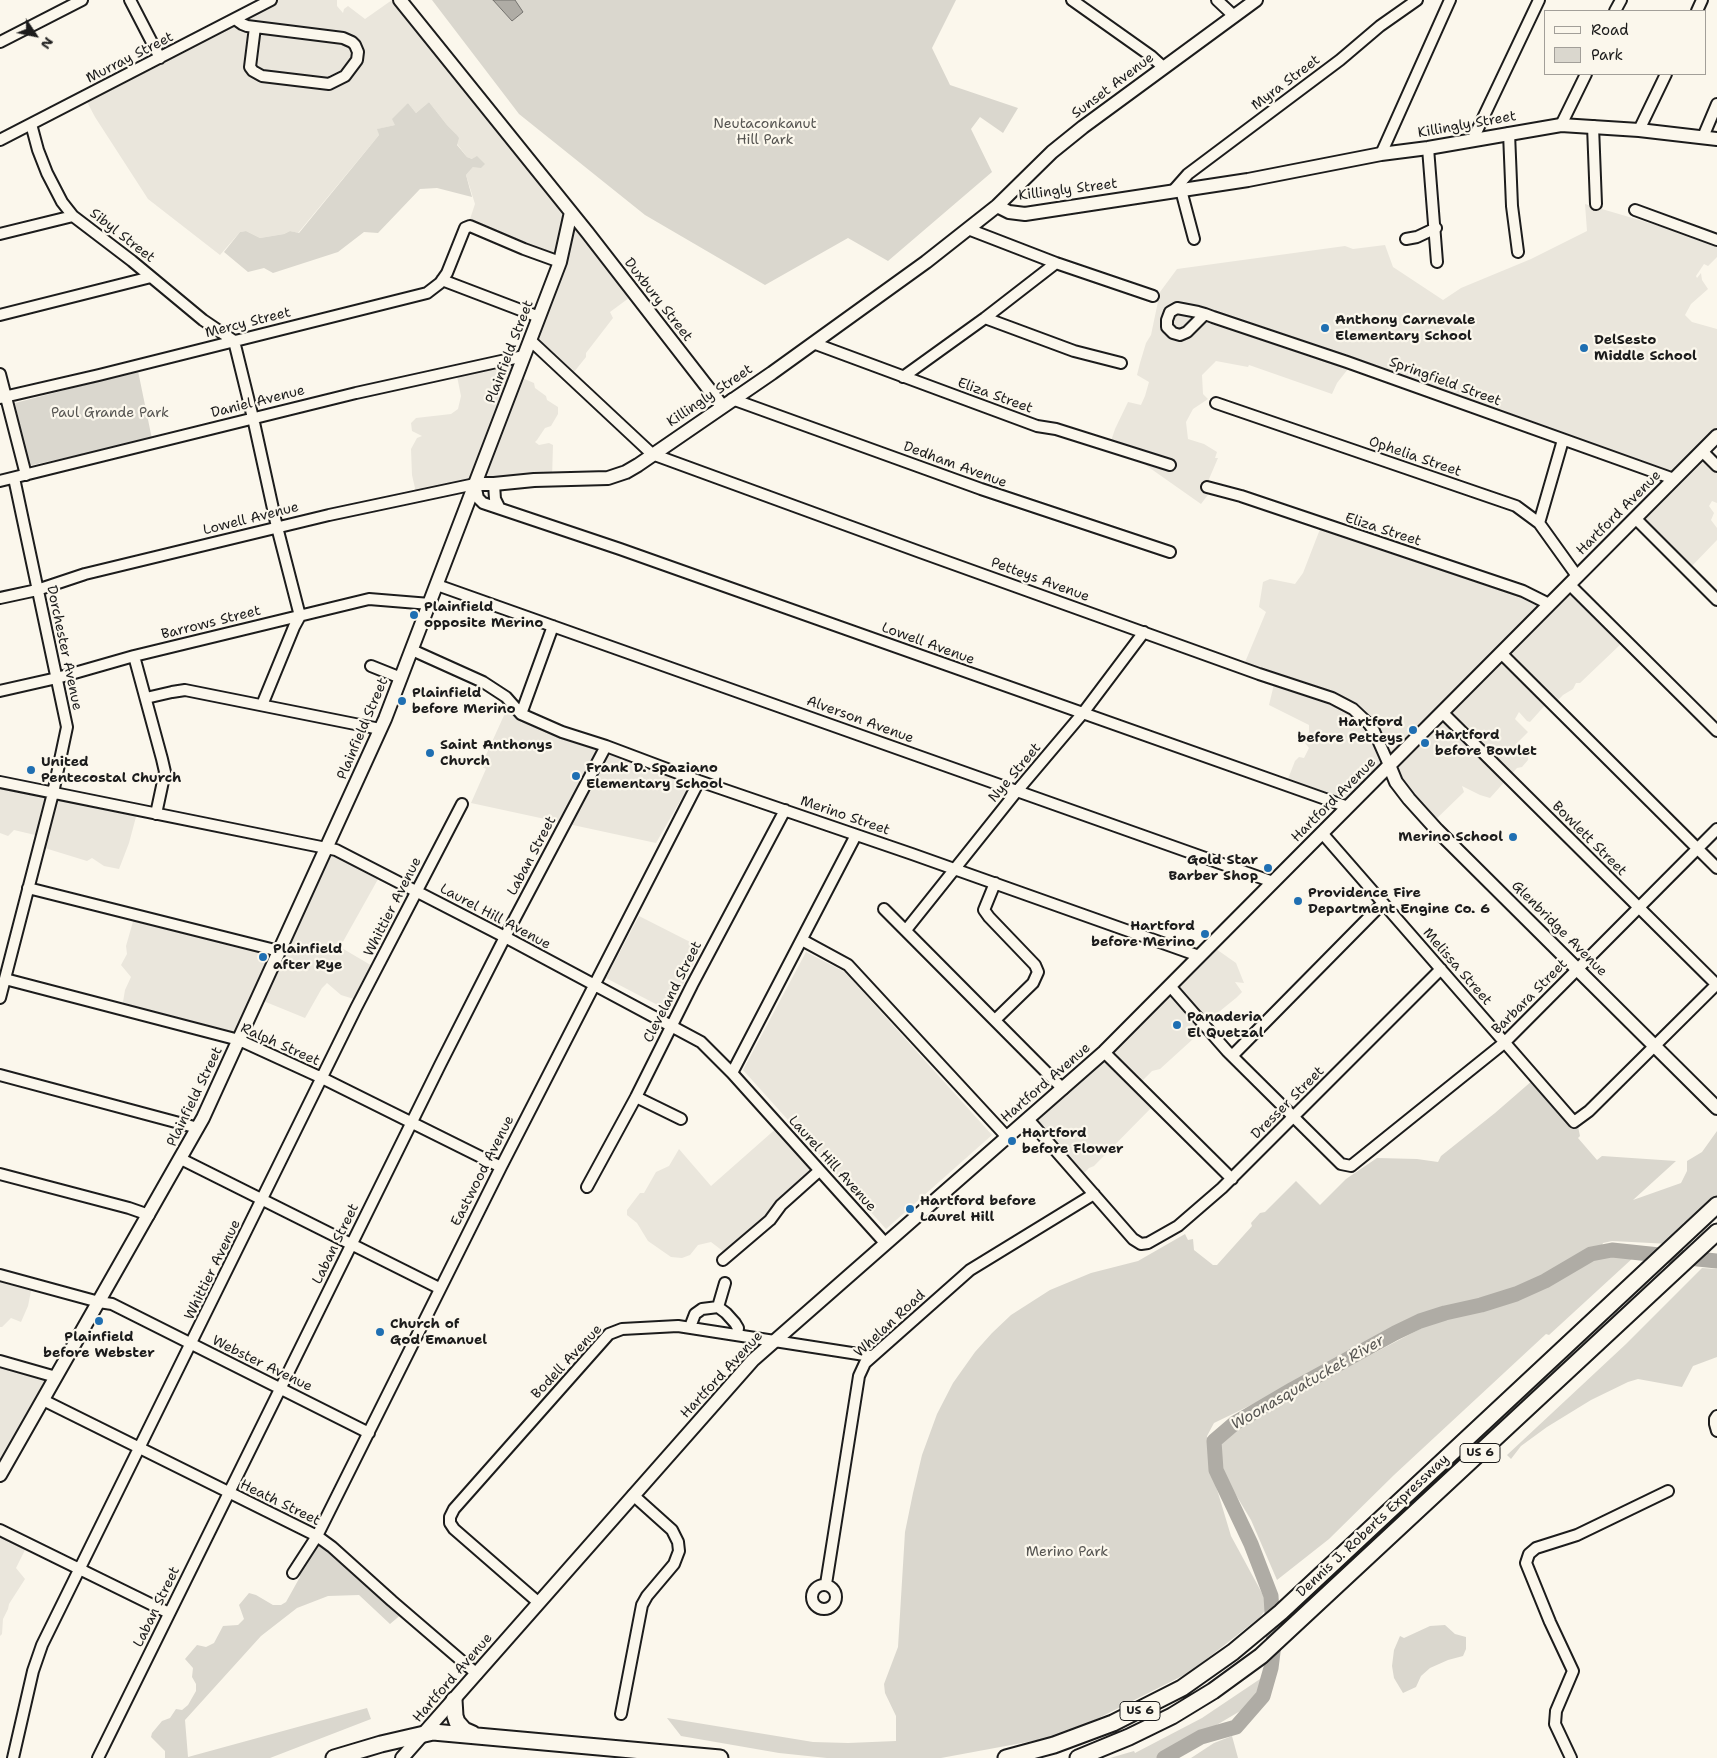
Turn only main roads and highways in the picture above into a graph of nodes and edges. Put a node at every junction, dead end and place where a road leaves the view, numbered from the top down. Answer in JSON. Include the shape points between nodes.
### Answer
{"nodes":[{"id":1,"x":400,"y":0,"type":"edge"},
{"id":2,"x":1256,"y":0,"type":"edge"},
{"id":3,"x":1717,"y":139,"type":"edge"},
{"id":4,"x":997,"y":206,"type":"junction"},
{"id":5,"x":571,"y":212,"type":"junction"},
{"id":6,"x":727,"y":402,"type":"junction"},
{"id":7,"x":1717,"y":436,"type":"edge"},
{"id":8,"x":475,"y":484,"type":"junction"},
{"id":9,"x":1389,"y":765,"type":"junction"},
{"id":10,"x":1717,"y":1108,"type":"edge"},
{"id":11,"x":1717,"y":1205,"type":"edge"},
{"id":12,"x":1714,"y":1235,"type":"edge"},
{"id":13,"x":0,"y":1475,"type":"edge"},
{"id":14,"x":454,"y":1700,"type":"junction"},
{"id":15,"x":424,"y":1734,"type":"junction"},
{"id":16,"x":479,"y":1736,"type":"junction"},
{"id":17,"x":334,"y":1758,"type":"edge"},
{"id":18,"x":402,"y":1758,"type":"edge"},
{"id":19,"x":720,"y":1758,"type":"edge"},
{"id":20,"x":1006,"y":1758,"type":"edge"},
{"id":21,"x":1078,"y":1758,"type":"edge"}],
"edges":[{"from":1,"to":5,"type":"main road"},
{"from":2,"to":4,"type":"main road","name":"Sunset Avenue","via":[[1052,152]]},
{"from":3,"to":4,"type":"main road","name":"Killingly Street","via":[[1562,125],[1381,154],[1248,180],[1025,214]]},
{"from":4,"to":6,"type":"main road","name":"Killingly Street","via":[[926,262]]},
{"from":5,"to":6,"type":"main road","name":"Duxbury Street"},
{"from":5,"to":8,"type":"main road","name":"Plainfield Street","via":[[560,262]]},
{"from":6,"to":8,"type":"main road","name":"Killingly Street","via":[[626,472],[608,478]]},
{"from":7,"to":9,"type":"main road","name":"Hartford Avenue"},
{"from":8,"to":13,"type":"main road","name":"Plainfield Street","via":[[402,678],[198,1128]]},
{"from":9,"to":10,"type":"main road","name":"Glenbridge Avenue","via":[[1396,782],[1437,830]]},
{"from":9,"to":14,"type":"main road","name":"Hartford Avenue","via":[[1104,1052],[747,1366]]},
{"from":11,"to":20,"type":"highway","name":"Dennis J. Roberts Expressway","number":"US 6","via":[[1288,1606],[1234,1652],[1142,1710],[1069,1740]]},
{"from":12,"to":21,"type":"highway","name":"Dennis J. Roberts Expressway","number":"US 6","via":[[1261,1656],[1172,1716]]},
{"from":14,"to":15,"type":"main road","name":"Hartford Avenue"},
{"from":14,"to":16,"type":"highway","via":[[459,1726]]},
{"from":15,"to":16,"type":"highway","via":[[438,1732]]},
{"from":15,"to":17,"type":"highway"},
{"from":15,"to":18,"type":"main road","name":"Hartford Avenue"},
{"from":16,"to":19,"type":"highway"}]}
